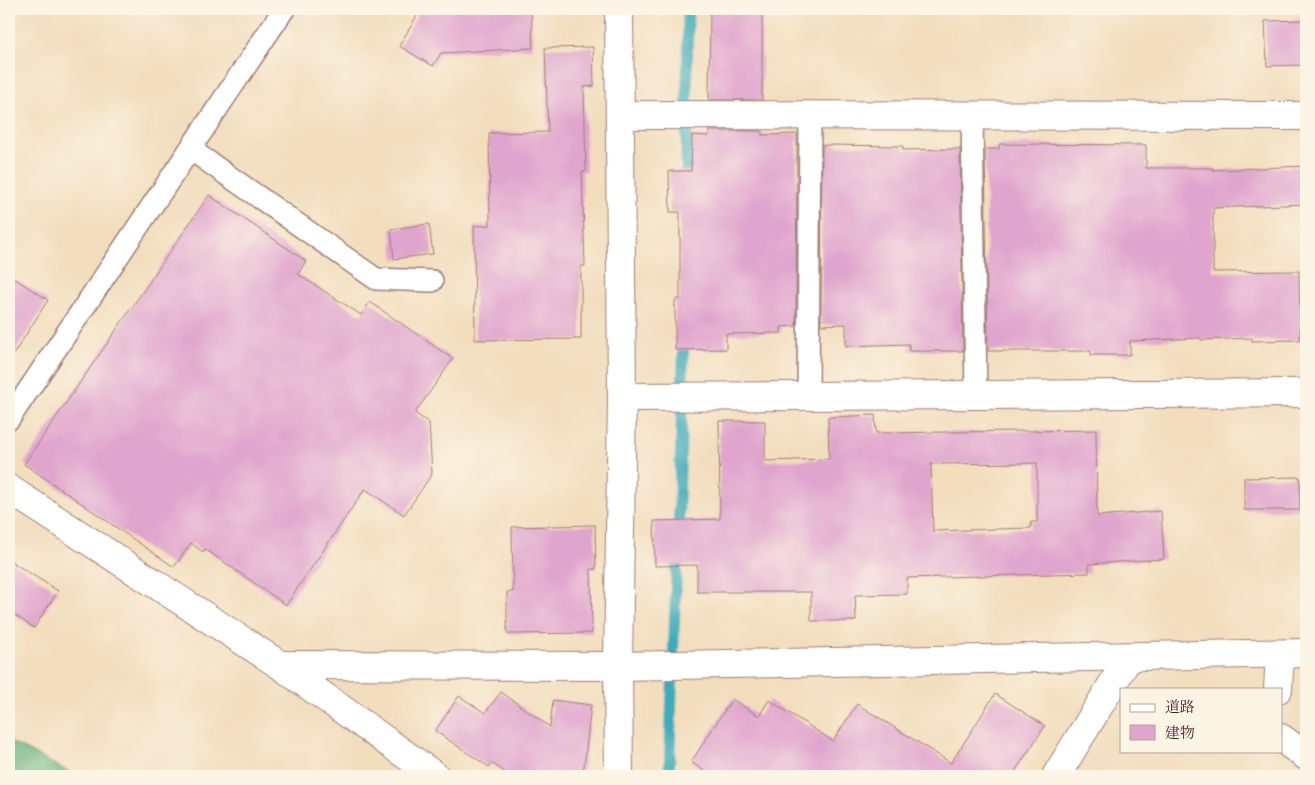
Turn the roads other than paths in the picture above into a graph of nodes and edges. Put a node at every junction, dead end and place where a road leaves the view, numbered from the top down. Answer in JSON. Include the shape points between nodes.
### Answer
{"nodes":[{"id":1,"x":284,"y":9,"type":"edge"},
{"id":2,"x":619,"y":9,"type":"edge"},
{"id":3,"x":620,"y":115,"type":"junction"},
{"id":4,"x":810,"y":115,"type":"junction"},
{"id":5,"x":972,"y":115,"type":"junction"},
{"id":6,"x":1306,"y":116,"type":"edge"},
{"id":7,"x":190,"y":149,"type":"junction"},
{"id":8,"x":432,"y":281,"type":"dead end"},
{"id":9,"x":1306,"y":393,"type":"edge"},
{"id":10,"x":976,"y":395,"type":"junction"},
{"id":11,"x":622,"y":396,"type":"junction"},
{"id":12,"x":808,"y":396,"type":"junction"},
{"id":13,"x":9,"y":419,"type":"edge"},
{"id":14,"x":9,"y":489,"type":"edge"},
{"id":15,"x":1306,"y":653,"type":"edge"},
{"id":16,"x":1280,"y":654,"type":"junction"},
{"id":17,"x":1129,"y":657,"type":"junction"},
{"id":18,"x":280,"y":664,"type":"junction"},
{"id":19,"x":618,"y":666,"type":"junction"},
{"id":20,"x":1278,"y":688,"type":"edge"},
{"id":21,"x":1282,"y":739,"type":"edge"},
{"id":22,"x":1306,"y":756,"type":"edge"},
{"id":23,"x":436,"y":776,"type":"edge"},
{"id":24,"x":619,"y":776,"type":"edge"},
{"id":25,"x":1056,"y":776,"type":"edge"}],
"edges":[{"from":1,"to":7,"type":"lane"},
{"from":2,"to":3,"type":"street"},
{"from":3,"to":4,"type":"street"},
{"from":3,"to":11,"type":"street"},
{"from":4,"to":5,"type":"street"},
{"from":4,"to":12,"type":"lane"},
{"from":5,"to":6,"type":"street"},
{"from":5,"to":10,"type":"lane"},
{"from":7,"to":8,"type":"lane","via":[[376,279]]},
{"from":7,"to":13,"type":"lane"},
{"from":9,"to":10,"type":"street"},
{"from":10,"to":12,"type":"street"},
{"from":11,"to":12,"type":"street"},
{"from":11,"to":19,"type":"street"},
{"from":14,"to":18,"type":"street"},
{"from":15,"to":16,"type":"street"},
{"from":16,"to":17,"type":"street"},
{"from":16,"to":20,"type":"street"},
{"from":17,"to":19,"type":"street"},
{"from":17,"to":25,"type":"street"},
{"from":18,"to":19,"type":"street"},
{"from":18,"to":23,"type":"street"},
{"from":19,"to":24,"type":"street"},
{"from":21,"to":22,"type":"street"}]}
